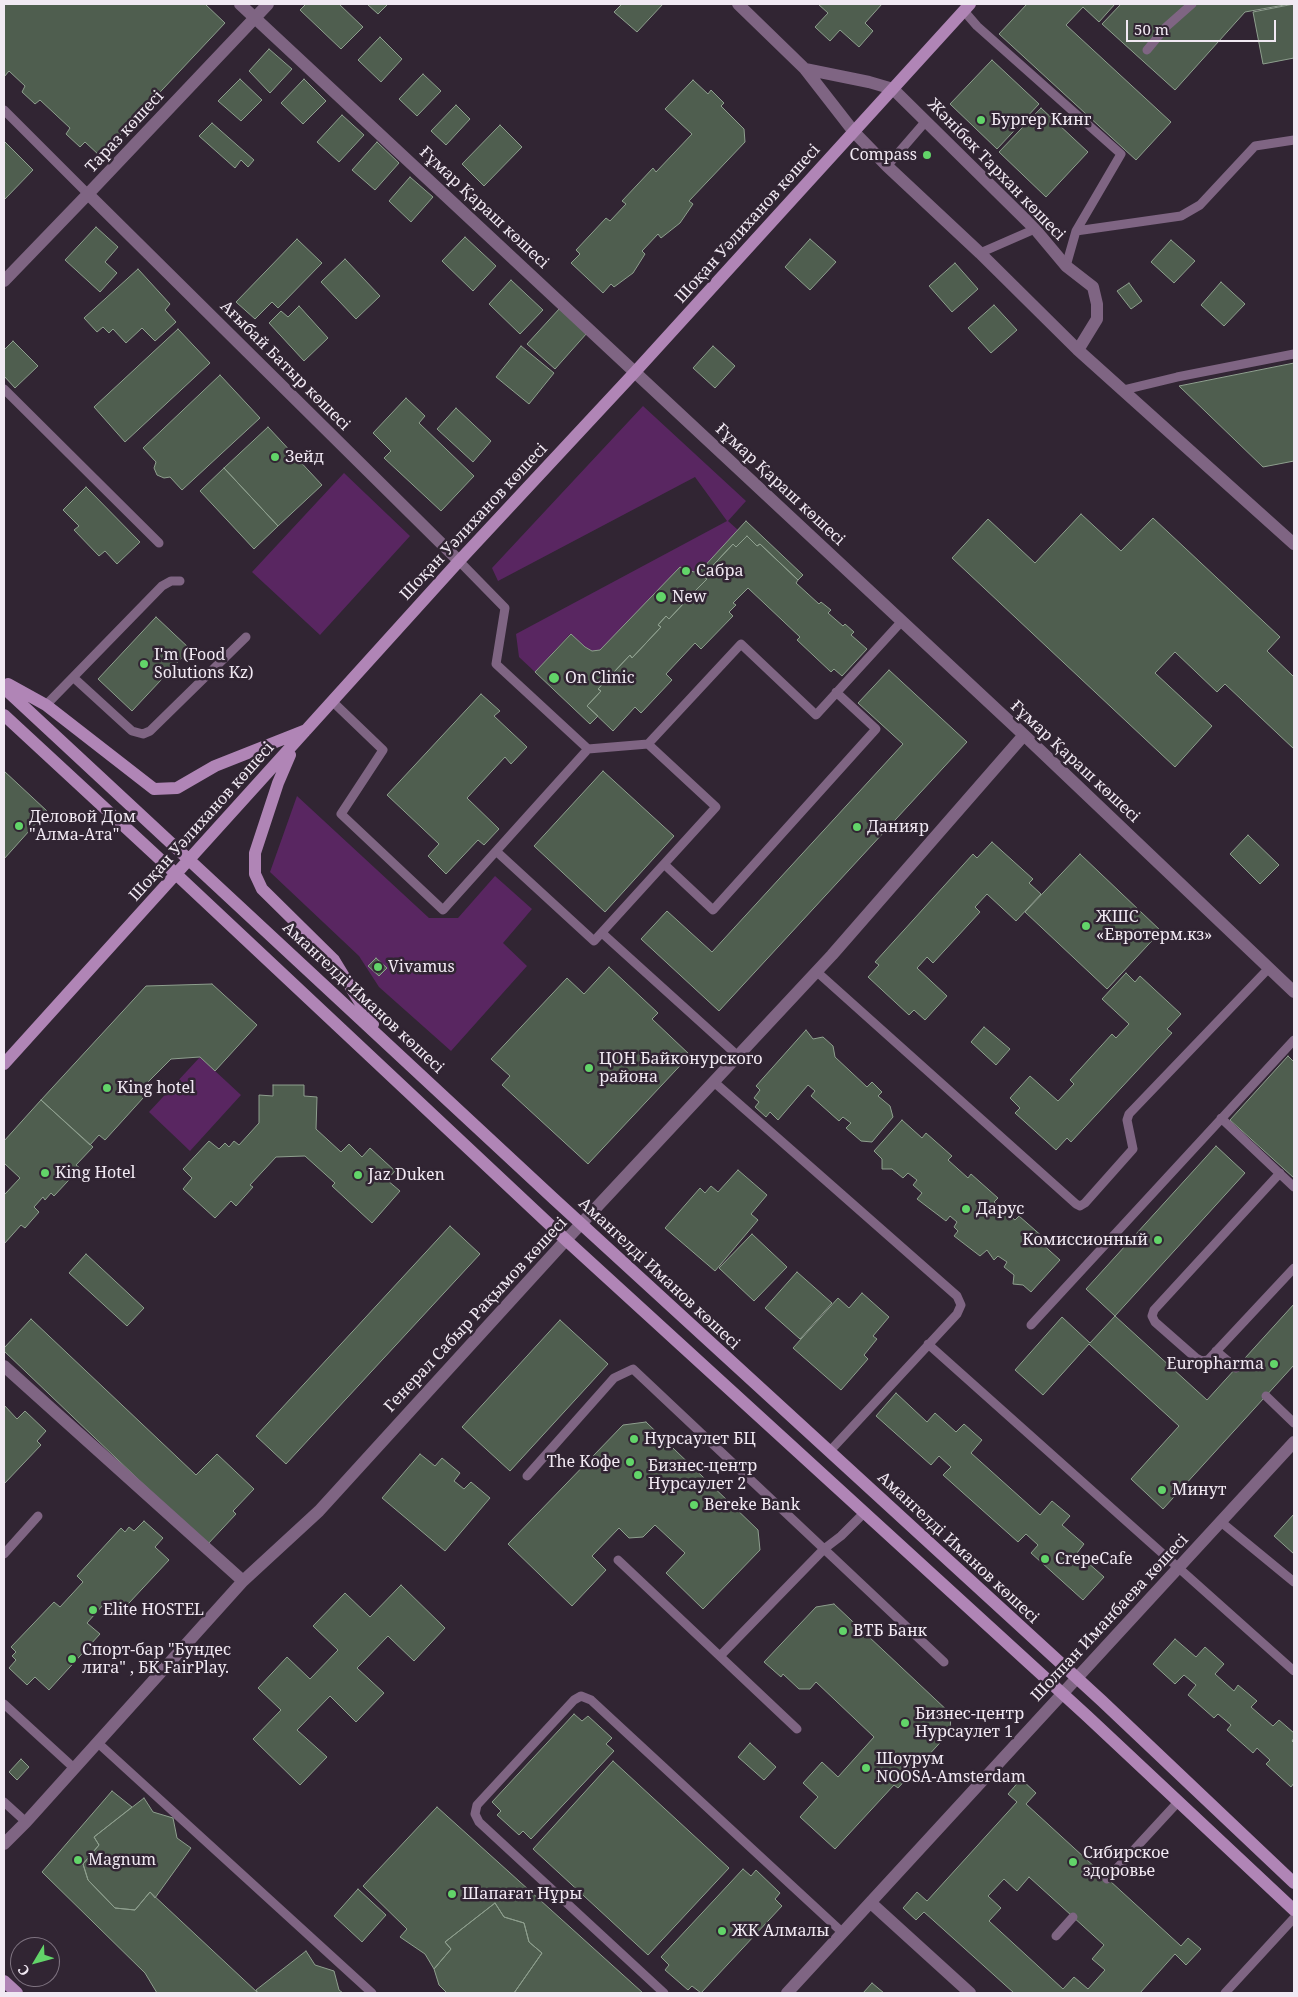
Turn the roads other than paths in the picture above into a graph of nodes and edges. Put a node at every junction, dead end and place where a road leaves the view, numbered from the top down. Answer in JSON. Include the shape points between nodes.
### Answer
{"nodes":[{"id":1,"x":240,"y":4,"type":"edge"},
{"id":2,"x":268,"y":4,"type":"edge"},
{"id":3,"x":738,"y":4,"type":"edge"},
{"id":4,"x":1192,"y":4,"type":"edge"},
{"id":5,"x":967,"y":7,"type":"edge"},
{"id":6,"x":255,"y":18,"type":"junction"},
{"id":7,"x":1147,"y":50,"type":"dead end"},
{"id":8,"x":805,"y":69,"type":"junction"},
{"id":9,"x":893,"y":89,"type":"junction"},
{"id":10,"x":4,"y":110,"type":"edge"},
{"id":11,"x":926,"y":122,"type":"junction"},
{"id":12,"x":854,"y":132,"type":"junction"},
{"id":13,"x":1294,"y":140,"type":"edge"},
{"id":14,"x":887,"y":166,"type":"junction"},
{"id":15,"x":88,"y":194,"type":"junction"},
{"id":16,"x":1035,"y":229,"type":"junction"},
{"id":17,"x":1076,"y":231,"type":"junction"},
{"id":18,"x":980,"y":253,"type":"junction"},
{"id":19,"x":1066,"y":266,"type":"junction"},
{"id":20,"x":4,"y":281,"type":"edge"},
{"id":21,"x":1078,"y":350,"type":"junction"},
{"id":22,"x":1294,"y":354,"type":"edge"},
{"id":23,"x":635,"y":372,"type":"junction"},
{"id":24,"x":4,"y":390,"type":"edge"},
{"id":25,"x":1123,"y":390,"type":"junction"},
{"id":26,"x":159,"y":542,"type":"dead end"},
{"id":27,"x":1294,"y":544,"type":"edge"},
{"id":28,"x":459,"y":561,"type":"junction"},
{"id":29,"x":180,"y":581,"type":"dead end"},
{"id":30,"x":902,"y":621,"type":"junction"},
{"id":31,"x":246,"y":637,"type":"dead end"},
{"id":32,"x":74,"y":678,"type":"junction"},
{"id":33,"x":4,"y":682,"type":"edge"},
{"id":34,"x":4,"y":688,"type":"edge"},
{"id":35,"x":836,"y":692,"type":"junction"},
{"id":36,"x":333,"y":702,"type":"junction"},
{"id":37,"x":46,"y":705,"type":"junction"},
{"id":38,"x":4,"y":715,"type":"edge"},
{"id":39,"x":308,"y":729,"type":"junction"},
{"id":40,"x":1024,"y":734,"type":"junction"},
{"id":41,"x":648,"y":744,"type":"junction"},
{"id":42,"x":293,"y":746,"type":"junction"},
{"id":43,"x":588,"y":749,"type":"junction"},
{"id":44,"x":496,"y":851,"type":"junction"},
{"id":45,"x":191,"y":860,"type":"junction"},
{"id":46,"x":664,"y":864,"type":"junction"},
{"id":47,"x":177,"y":875,"type":"junction"},
{"id":48,"x":602,"y":933,"type":"junction"},
{"id":49,"x":1269,"y":968,"type":"junction"},
{"id":50,"x":816,"y":971,"type":"junction"},
{"id":51,"x":1294,"y":992,"type":"edge"},
{"id":52,"x":383,"y":1039,"type":"junction"},
{"id":53,"x":1294,"y":1040,"type":"edge"},
{"id":54,"x":738,"y":1056,"type":"junction"},
{"id":55,"x":4,"y":1064,"type":"edge"},
{"id":56,"x":714,"y":1082,"type":"junction"},
{"id":57,"x":1221,"y":1118,"type":"junction"},
{"id":58,"x":1280,"y":1173,"type":"junction"},
{"id":59,"x":1294,"y":1187,"type":"edge"},
{"id":60,"x":581,"y":1224,"type":"junction"},
{"id":61,"x":566,"y":1240,"type":"junction"},
{"id":62,"x":1294,"y":1268,"type":"edge"},
{"id":63,"x":1031,"y":1325,"type":"dead end"},
{"id":64,"x":928,"y":1344,"type":"junction"},
{"id":65,"x":1216,"y":1351,"type":"junction"},
{"id":66,"x":4,"y":1366,"type":"edge"},
{"id":67,"x":1236,"y":1368,"type":"dead end"},
{"id":68,"x":1266,"y":1396,"type":"dead end"},
{"id":69,"x":1294,"y":1422,"type":"edge"},
{"id":70,"x":1294,"y":1442,"type":"edge"},
{"id":71,"x":829,"y":1452,"type":"junction"},
{"id":72,"x":526,"y":1476,"type":"dead end"},
{"id":73,"x":864,"y":1513,"type":"junction"},
{"id":74,"x":38,"y":1516,"type":"dead end"},
{"id":75,"x":1221,"y":1522,"type":"junction"},
{"id":76,"x":824,"y":1549,"type":"junction"},
{"id":77,"x":4,"y":1554,"type":"edge"},
{"id":78,"x":618,"y":1560,"type":"dead end"},
{"id":79,"x":1179,"y":1567,"type":"junction"},
{"id":80,"x":243,"y":1581,"type":"junction"},
{"id":81,"x":1294,"y":1582,"type":"edge"},
{"id":82,"x":720,"y":1656,"type":"junction"},
{"id":83,"x":944,"y":1662,"type":"dead end"},
{"id":84,"x":1294,"y":1670,"type":"edge"},
{"id":85,"x":1077,"y":1679,"type":"junction"},
{"id":86,"x":1062,"y":1694,"type":"junction"},
{"id":87,"x":4,"y":1704,"type":"edge"},
{"id":88,"x":797,"y":1729,"type":"dead end"},
{"id":89,"x":98,"y":1743,"type":"junction"},
{"id":90,"x":74,"y":1768,"type":"junction"},
{"id":91,"x":4,"y":1802,"type":"edge"},
{"id":92,"x":1178,"y":1802,"type":"junction"},
{"id":93,"x":26,"y":1822,"type":"junction"},
{"id":94,"x":4,"y":1844,"type":"edge"},
{"id":95,"x":1107,"y":1879,"type":"dead end"},
{"id":96,"x":1294,"y":1883,"type":"edge"},
{"id":97,"x":871,"y":1903,"type":"junction"},
{"id":98,"x":1294,"y":1910,"type":"edge"},
{"id":99,"x":1073,"y":1917,"type":"dead end"},
{"id":100,"x":1294,"y":1918,"type":"edge"},
{"id":101,"x":843,"y":1933,"type":"junction"},
{"id":102,"x":1056,"y":1936,"type":"dead end"},
{"id":103,"x":4,"y":1981,"type":"edge"},
{"id":104,"x":17,"y":1993,"type":"edge"},
{"id":105,"x":372,"y":1993,"type":"edge"},
{"id":106,"x":664,"y":1993,"type":"edge"},
{"id":107,"x":787,"y":1993,"type":"edge"},
{"id":108,"x":970,"y":1993,"type":"edge"},
{"id":109,"x":1225,"y":1993,"type":"edge"}],
"edges":[{"from":1,"to":6,"type":"street","name":"Ғұмар Қараш көшесі"},
{"from":2,"to":6,"type":"street","name":"Тараз көшесі"},
{"from":3,"to":8,"type":"street"},
{"from":4,"to":7,"type":"lane","via":[[1166,27]]},
{"from":5,"to":9,"type":"main road","name":"Шоқан Уәлиханов көшесі"},
{"from":5,"to":17,"type":"lane","via":[[977,26],[1120,154]]},
{"from":6,"to":15,"type":"street","name":"Тараз көшесі"},
{"from":6,"to":23,"type":"street","name":"Ғұмар Қараш көшесі"},
{"from":8,"to":9,"type":"street","name":"Жәнібек Тархан көшесі"},
{"from":8,"to":12,"type":"street"},
{"from":9,"to":11,"type":"street","name":"Жәнібек Тархан көшесі"},
{"from":9,"to":12,"type":"main road","name":"Шоқан Уәлиханов көшесі"},
{"from":10,"to":15,"type":"lane"},
{"from":11,"to":14,"type":"lane"},
{"from":11,"to":16,"type":"street","name":"Жәнібек Тархан көшесі"},
{"from":12,"to":14,"type":"street"},
{"from":12,"to":23,"type":"main road","name":"Шоқан Уәлиханов көшесі"},
{"from":13,"to":17,"type":"lane","via":[[1255,146],[1200,205],[1181,216]]},
{"from":14,"to":18,"type":"street"},
{"from":15,"to":20,"type":"street","name":"Тараз көшесі"},
{"from":15,"to":28,"type":"street","name":"Ағыбай Батыр көшесі"},
{"from":16,"to":18,"type":"lane"},
{"from":16,"to":19,"type":"street","name":"Жәнібек Тархан көшесі"},
{"from":17,"to":19,"type":"lane"},
{"from":18,"to":21,"type":"street"},
{"from":19,"to":21,"type":"street","name":"Жәнібек Тархан көшесі","via":[[1093,288],[1097,304],[1097,319]]},
{"from":21,"to":25,"type":"street"},
{"from":22,"to":25,"type":"lane"},
{"from":23,"to":28,"type":"main road","name":"Шоқан Уәлиханов көшесі"},
{"from":23,"to":30,"type":"street","name":"Ғұмар Қараш көшесі"},
{"from":24,"to":26,"type":"lane"},
{"from":25,"to":27,"type":"street"},
{"from":28,"to":36,"type":"main road","name":"Шоқан Уәлиханов көшесі"},
{"from":28,"to":43,"type":"lane","via":[[505,608],[496,664]]},
{"from":29,"to":32,"type":"lane","via":[[162,586]]},
{"from":30,"to":35,"type":"lane"},
{"from":30,"to":40,"type":"street","name":"Ғұмар Қараш көшесі"},
{"from":31,"to":32,"type":"lane","via":[[150,731],[143,734],[132,731]]},
{"from":32,"to":37,"type":"lane"},
{"from":33,"to":37,"type":"main road"},
{"from":34,"to":45,"type":"main road","name":"Амангелді Иманов көшесі"},
{"from":35,"to":41,"type":"lane","via":[[816,715],[741,644]]},
{"from":35,"to":46,"type":"lane","via":[[876,729],[712,910]]},
{"from":36,"to":39,"type":"main road","name":"Шоқан Уәлиханов көшесі"},
{"from":36,"to":44,"type":"lane","via":[[384,750],[341,814],[443,910]]},
{"from":37,"to":39,"type":"main road","via":[[154,789],[177,788],[215,766]]},
{"from":38,"to":47,"type":"main road"},
{"from":39,"to":42,"type":"main road","name":"Шоқан Уәлиханов көшесі"},
{"from":40,"to":49,"type":"street","name":"Ғұмар Қараш көшесі"},
{"from":40,"to":50,"type":"street","name":"Генерал Сабыр Рақымов көшесі"},
{"from":41,"to":43,"type":"lane"},
{"from":41,"to":46,"type":"lane","via":[[716,808]]},
{"from":42,"to":45,"type":"main road","name":"Шоқан Уәлиханов көшесі"},
{"from":42,"to":52,"type":"main road","via":[[255,852],[255,874],[262,889],[334,960]]},
{"from":43,"to":44,"type":"lane"},
{"from":44,"to":48,"type":"lane","via":[[594,942]]},
{"from":45,"to":47,"type":"main road","name":"Шоқан Уәлиханов көшесі"},
{"from":45,"to":52,"type":"main road","name":"Амангелді Иманов көшесі"},
{"from":46,"to":48,"type":"lane"},
{"from":47,"to":55,"type":"main road","name":"Шоқан Уәлиханов көшесі"},
{"from":47,"to":61,"type":"main road"},
{"from":48,"to":54,"type":"lane"},
{"from":49,"to":50,"type":"lane","via":[[1129,1114],[1127,1120],[1133,1149],[1080,1206]]},
{"from":49,"to":51,"type":"street","name":"Ғұмар Қараш көшесі"},
{"from":50,"to":54,"type":"street","name":"Генерал Сабыр Рақымов көшесі"},
{"from":52,"to":60,"type":"main road","name":"Амангелді Иманов көшесі"},
{"from":53,"to":57,"type":"lane"},
{"from":54,"to":56,"type":"street","name":"Генерал Сабыр Рақымов көшесі"},
{"from":56,"to":60,"type":"street","name":"Генерал Сабыр Рақымов көшесі"},
{"from":56,"to":64,"type":"lane","via":[[957,1296],[961,1305],[957,1314]]},
{"from":57,"to":58,"type":"lane"},
{"from":57,"to":63,"type":"lane"},
{"from":58,"to":59,"type":"lane"},
{"from":58,"to":65,"type":"lane","via":[[1154,1310],[1155,1322],[1202,1362]]},
{"from":60,"to":61,"type":"street","name":"Генерал Сабыр Рақымов көшесі"},
{"from":60,"to":71,"type":"main road","name":"Амангелді Иманов көшесі"},
{"from":61,"to":73,"type":"main road"},
{"from":61,"to":80,"type":"street","name":"Генерал Сабыр Рақымов көшесі","via":[[319,1511]]},
{"from":62,"to":65,"type":"lane"},
{"from":64,"to":71,"type":"lane"},
{"from":64,"to":79,"type":"lane"},
{"from":65,"to":67,"type":"lane"},
{"from":66,"to":80,"type":"street"},
{"from":68,"to":69,"type":"lane"},
{"from":70,"to":75,"type":"street","name":"Шолпан Иманбаева көшесі"},
{"from":71,"to":85,"type":"main road","name":"Амангелді Иманов көшесі"},
{"from":72,"to":76,"type":"lane","via":[[614,1378],[633,1369]]},
{"from":73,"to":76,"type":"lane"},
{"from":73,"to":86,"type":"main road"},
{"from":74,"to":77,"type":"lane"},
{"from":75,"to":79,"type":"street","name":"Шолпан Иманбаева көшесі"},
{"from":75,"to":81,"type":"lane"},
{"from":76,"to":82,"type":"lane"},
{"from":76,"to":83,"type":"lane"},
{"from":78,"to":82,"type":"lane"},
{"from":79,"to":84,"type":"lane"},
{"from":79,"to":85,"type":"street","name":"Шолпан Иманбаева көшесі"},
{"from":80,"to":89,"type":"street","name":"Генерал Сабыр Рақымов көшесі"},
{"from":82,"to":88,"type":"lane"},
{"from":85,"to":86,"type":"street","name":"Шолпан Иманбаева көшесі"},
{"from":85,"to":96,"type":"main road","name":"Амангелді Иманов көшесі"},
{"from":86,"to":92,"type":"main road"},
{"from":86,"to":97,"type":"street","name":"Шолпан Иманбаева көшесі"},
{"from":87,"to":90,"type":"lane"},
{"from":89,"to":90,"type":"street","name":"Генерал Сабыр Рақымов көшесі"},
{"from":89,"to":105,"type":"lane"},
{"from":90,"to":93,"type":"street","name":"Генерал Сабыр Рақымов көшесі"},
{"from":91,"to":93,"type":"lane"},
{"from":92,"to":95,"type":"lane"},
{"from":92,"to":98,"type":"main road"},
{"from":93,"to":94,"type":"street","name":"Генерал Сабыр Рақымов көшесі"},
{"from":97,"to":101,"type":"street","name":"Шолпан Иманбаева көшесі"},
{"from":97,"to":108,"type":"street"},
{"from":99,"to":102,"type":"lane"},
{"from":100,"to":109,"type":"lane"},
{"from":101,"to":106,"type":"lane","via":[[592,1700],[581,1696],[477,1805],[475,1814]]},
{"from":101,"to":107,"type":"street","name":"Шолпан Иманбаева көшесі"},
{"from":103,"to":104,"type":"main road"}]}
